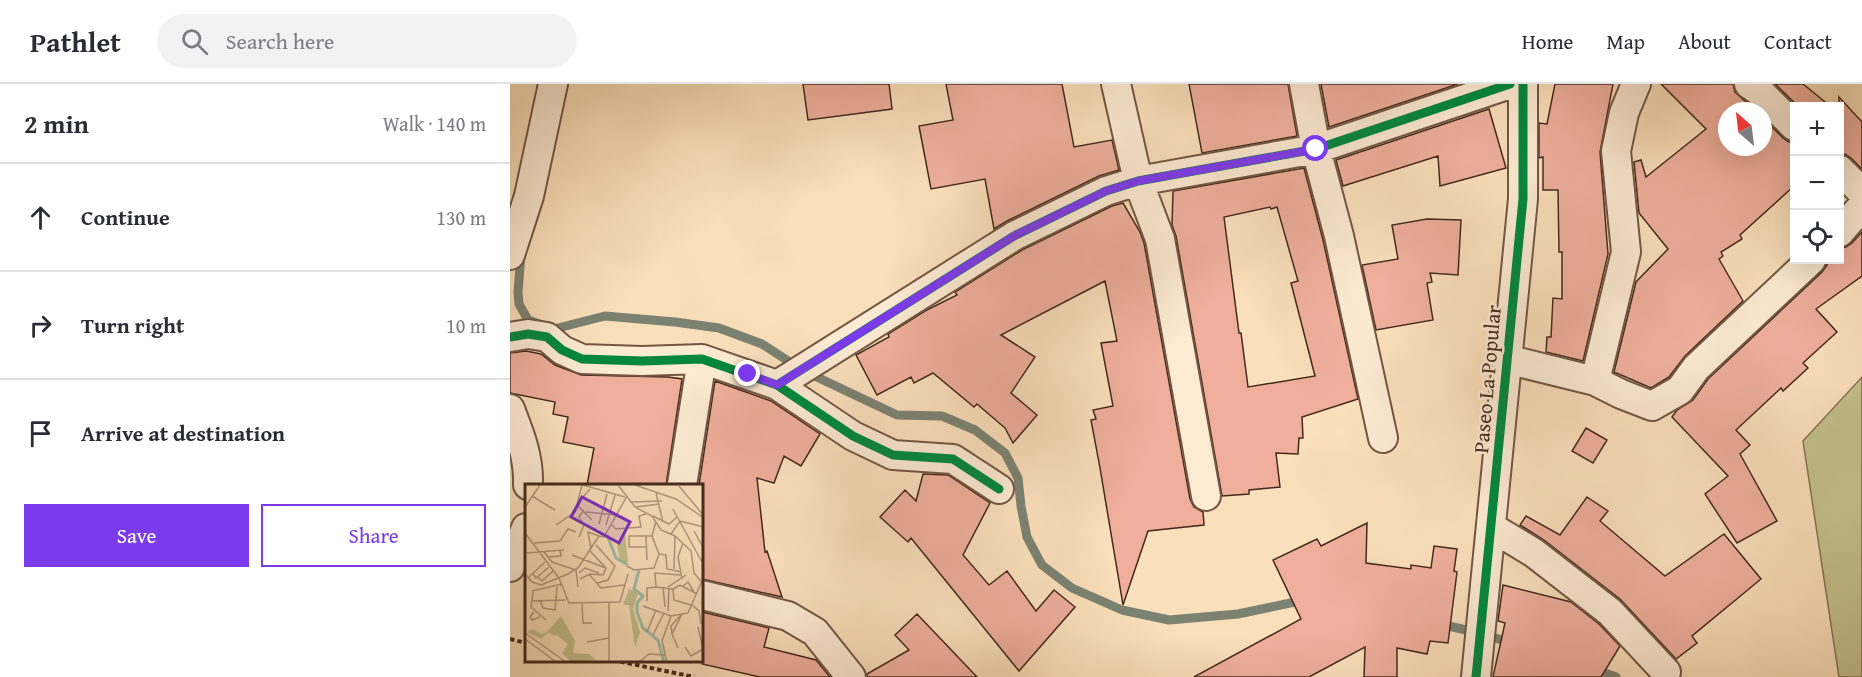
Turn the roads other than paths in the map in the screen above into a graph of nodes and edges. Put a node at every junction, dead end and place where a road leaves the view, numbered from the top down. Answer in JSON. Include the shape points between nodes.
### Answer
{"nodes":[{"id":1,"x":553,"y":84,"type":"edge"},
{"id":2,"x":1116,"y":84,"type":"edge"},
{"id":3,"x":1304,"y":84,"type":"edge"},
{"id":4,"x":1510,"y":84,"type":"edge"},
{"id":5,"x":1523,"y":84,"type":"edge"},
{"id":6,"x":1636,"y":84,"type":"edge"},
{"id":7,"x":1749,"y":84,"type":"edge"},
{"id":8,"x":1790,"y":122,"type":"edge"},
{"id":9,"x":1316,"y":149,"type":"junction"},
{"id":10,"x":1844,"y":175,"type":"edge"},
{"id":11,"x":1138,"y":181,"type":"junction"},
{"id":12,"x":1862,"y":192,"type":"edge"},
{"id":13,"x":1862,"y":206,"type":"edge"},
{"id":14,"x":1844,"y":226,"type":"edge"},
{"id":15,"x":510,"y":255,"type":"edge"},
{"id":16,"x":1807,"y":264,"type":"edge"},
{"id":17,"x":510,"y":337,"type":"edge"},
{"id":18,"x":702,"y":359,"type":"junction"},
{"id":19,"x":1506,"y":359,"type":"junction"},
{"id":20,"x":1595,"y":381,"type":"junction"},
{"id":21,"x":777,"y":385,"type":"junction"},
{"id":22,"x":510,"y":409,"type":"edge"},
{"id":23,"x":1383,"y":438,"type":"dead end"},
{"id":24,"x":528,"y":484,"type":"edge"},
{"id":25,"x":682,"y":484,"type":"edge"},
{"id":26,"x":999,"y":489,"type":"dead end"},
{"id":27,"x":1206,"y":496,"type":"dead end"},
{"id":28,"x":1491,"y":527,"type":"junction"},
{"id":29,"x":525,"y":530,"type":"edge"},
{"id":30,"x":510,"y":567,"type":"edge"},
{"id":31,"x":704,"y":595,"type":"edge"},
{"id":32,"x":1666,"y":672,"type":"dead end"},
{"id":33,"x":851,"y":677,"type":"edge"},
{"id":34,"x":1476,"y":677,"type":"edge"}],
"edges":[{"from":1,"to":15,"type":"street","via":[[529,196]]},
{"from":2,"to":11,"type":"street"},
{"from":3,"to":9,"type":"street"},
{"from":4,"to":9,"type":"street"},
{"from":5,"to":19,"type":"street","name":"Paseo La Popular","via":[[1523,199]]},
{"from":6,"to":20,"type":"street","via":[[1624,113],[1616,151],[1626,252]]},
{"from":7,"to":8,"type":"street"},
{"from":9,"to":11,"type":"street"},
{"from":9,"to":23,"type":"street"},
{"from":10,"to":12,"type":"street"},
{"from":11,"to":21,"type":"street","via":[[1106,191],[1014,236]]},
{"from":11,"to":27,"type":"street","via":[[1160,239]]},
{"from":13,"to":14,"type":"street"},
{"from":16,"to":20,"type":"street","via":[[1696,368],[1680,390],[1652,406]]},
{"from":17,"to":18,"type":"street","via":[[547,337],[562,350],[582,359]]},
{"from":18,"to":21,"type":"street"},
{"from":18,"to":25,"type":"street"},
{"from":19,"to":20,"type":"street"},
{"from":19,"to":28,"type":"street","name":"Paseo La Popular"},
{"from":21,"to":26,"type":"street","via":[[853,436],[893,455],[953,459]]},
{"from":22,"to":24,"type":"street","via":[[524,443]]},
{"from":28,"to":32,"type":"street","via":[[1534,553],[1610,612]]},
{"from":28,"to":34,"type":"street","name":"Paseo La Popular"},
{"from":29,"to":30,"type":"street"},
{"from":31,"to":33,"type":"street","via":[[788,616],[815,632]]}]}
